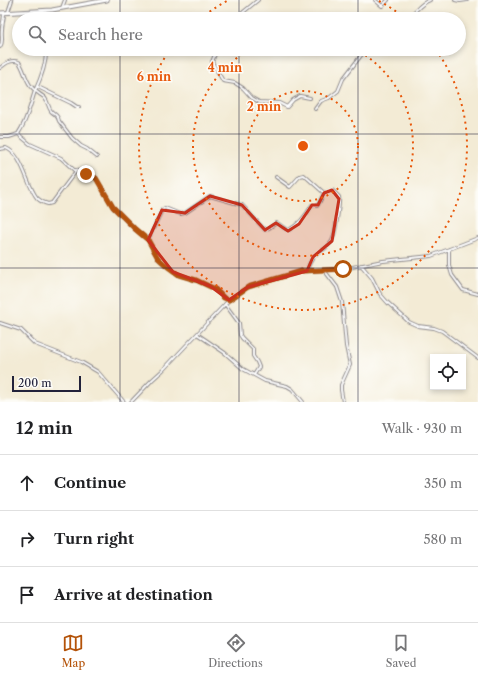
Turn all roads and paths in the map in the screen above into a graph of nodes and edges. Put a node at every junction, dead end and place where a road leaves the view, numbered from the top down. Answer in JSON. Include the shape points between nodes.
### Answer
{"nodes":[{"id":1,"x":12,"y":0,"type":"edge"},
{"id":2,"x":65,"y":0,"type":"edge"},
{"id":3,"x":107,"y":0,"type":"edge"},
{"id":4,"x":258,"y":0,"type":"edge"},
{"id":5,"x":375,"y":0,"type":"edge"},
{"id":6,"x":388,"y":0,"type":"edge"},
{"id":7,"x":430,"y":0,"type":"edge"},
{"id":8,"x":454,"y":0,"type":"edge"},
{"id":9,"x":467,"y":0,"type":"edge"},
{"id":10,"x":62,"y":9,"type":"junction"},
{"id":11,"x":42,"y":11,"type":"joint"},
{"id":12,"x":25,"y":12,"type":"edge"},
{"id":13,"x":243,"y":12,"type":"edge"},
{"id":14,"x":415,"y":12,"type":"edge"},
{"id":15,"x":2,"y":13,"type":"edge"},
{"id":16,"x":8,"y":13,"type":"junction"},
{"id":17,"x":12,"y":13,"type":"edge"},
{"id":18,"x":0,"y":47,"type":"edge"},
{"id":19,"x":46,"y":56,"type":"edge"},
{"id":20,"x":214,"y":56,"type":"edge"},
{"id":21,"x":360,"y":56,"type":"edge"},
{"id":22,"x":0,"y":68,"type":"edge"},
{"id":23,"x":38,"y":86,"type":"junction"},
{"id":24,"x":36,"y":90,"type":"junction"},
{"id":25,"x":310,"y":98,"type":"dead end"},
{"id":26,"x":79,"y":107,"type":"dead end"},
{"id":27,"x":315,"y":109,"type":"dead end"},
{"id":28,"x":18,"y":134,"type":"junction"},
{"id":29,"x":0,"y":137,"type":"edge"},
{"id":30,"x":0,"y":149,"type":"edge"},
{"id":31,"x":96,"y":157,"type":"dead end"},
{"id":32,"x":76,"y":171,"type":"junction"},
{"id":33,"x":276,"y":177,"type":"dead end"},
{"id":34,"x":324,"y":193,"type":"junction"},
{"id":35,"x":478,"y":238,"type":"edge"},
{"id":36,"x":148,"y":240,"type":"junction"},
{"id":37,"x":449,"y":249,"type":"junction"},
{"id":38,"x":361,"y":265,"type":"junction"},
{"id":39,"x":307,"y":270,"type":"junction"},
{"id":40,"x":324,"y":270,"type":"junction"},
{"id":41,"x":478,"y":294,"type":"edge"},
{"id":42,"x":229,"y":300,"type":"junction"},
{"id":43,"x":225,"y":304,"type":"junction"},
{"id":44,"x":0,"y":323,"type":"edge"},
{"id":45,"x":197,"y":334,"type":"junction"},
{"id":46,"x":478,"y":358,"type":"edge"},
{"id":47,"x":254,"y":375,"type":"junction"},
{"id":48,"x":124,"y":402,"type":"edge"},
{"id":49,"x":131,"y":402,"type":"edge"},
{"id":50,"x":302,"y":402,"type":"edge"},
{"id":51,"x":343,"y":402,"type":"edge"}],
"edges":[{"from":1,"to":16,"type":"street"},
{"from":2,"to":10,"type":"street"},
{"from":3,"to":10,"type":"street"},
{"from":4,"to":13,"type":"street"},
{"from":5,"to":6,"type":"street","via":[[382,6]]},
{"from":7,"to":14,"type":"street","via":[[424,2]]},
{"from":8,"to":9,"type":"street"},
{"from":10,"to":11,"type":"street"},
{"from":11,"to":12,"type":"street"},
{"from":15,"to":16,"type":"street"},
{"from":15,"to":18,"type":"street","via":[[3,43]]},
{"from":16,"to":17,"type":"street"},
{"from":19,"to":23,"type":"street"},
{"from":20,"to":25,"type":"street","via":[[212,62],[223,81],[236,83],[259,102],[279,103],[287,107],[300,96]]},
{"from":21,"to":27,"type":"street","via":[[342,79],[338,91]]},
{"from":22,"to":24,"type":"street","via":[[10,61],[19,62],[30,85]]},
{"from":23,"to":24,"type":"street"},
{"from":23,"to":26,"type":"street"},
{"from":24,"to":28,"type":"street"},
{"from":24,"to":31,"type":"street","via":[[72,138]]},
{"from":28,"to":29,"type":"street"},
{"from":28,"to":32,"type":"street","via":[[30,144],[61,158]]},
{"from":30,"to":32,"type":"street","via":[[6,148],[14,154],[38,198],[48,204]]},
{"from":32,"to":36,"type":"street","via":[[96,178],[113,207]]},
{"from":33,"to":34,"type":"street","via":[[290,187],[304,175]]},
{"from":34,"to":36,"type":"street","via":[[318,205],[312,205],[299,224],[289,230],[276,223],[265,230],[242,205],[210,196],[185,213],[180,214],[165,208],[162,210]]},
{"from":34,"to":39,"type":"street","via":[[332,190],[339,199],[334,236],[332,241],[313,257]]},
{"from":35,"to":37,"type":"street"},
{"from":36,"to":42,"type":"street","via":[[158,258],[173,272],[215,289]]},
{"from":37,"to":38,"type":"street","via":[[415,259]]},
{"from":37,"to":41,"type":"street","via":[[452,274],[463,290]]},
{"from":38,"to":40,"type":"street"},
{"from":38,"to":46,"type":"street","via":[[384,298],[409,322],[442,331]]},
{"from":39,"to":40,"type":"street"},
{"from":39,"to":42,"type":"street","via":[[248,287]]},
{"from":40,"to":51,"type":"street","via":[[336,287],[342,302],[350,365],[341,385]]},
{"from":42,"to":43,"type":"street"},
{"from":43,"to":45,"type":"street"},
{"from":43,"to":47,"type":"street","via":[[239,323],[242,338],[253,349],[253,356],[259,367]]},
{"from":44,"to":48,"type":"street","via":[[21,330],[35,344],[81,362],[98,372]]},
{"from":45,"to":47,"type":"street","via":[[225,353],[239,367]]},
{"from":45,"to":49,"type":"street"},
{"from":47,"to":50,"type":"street","via":[[268,382],[287,386],[297,393]]}]}
